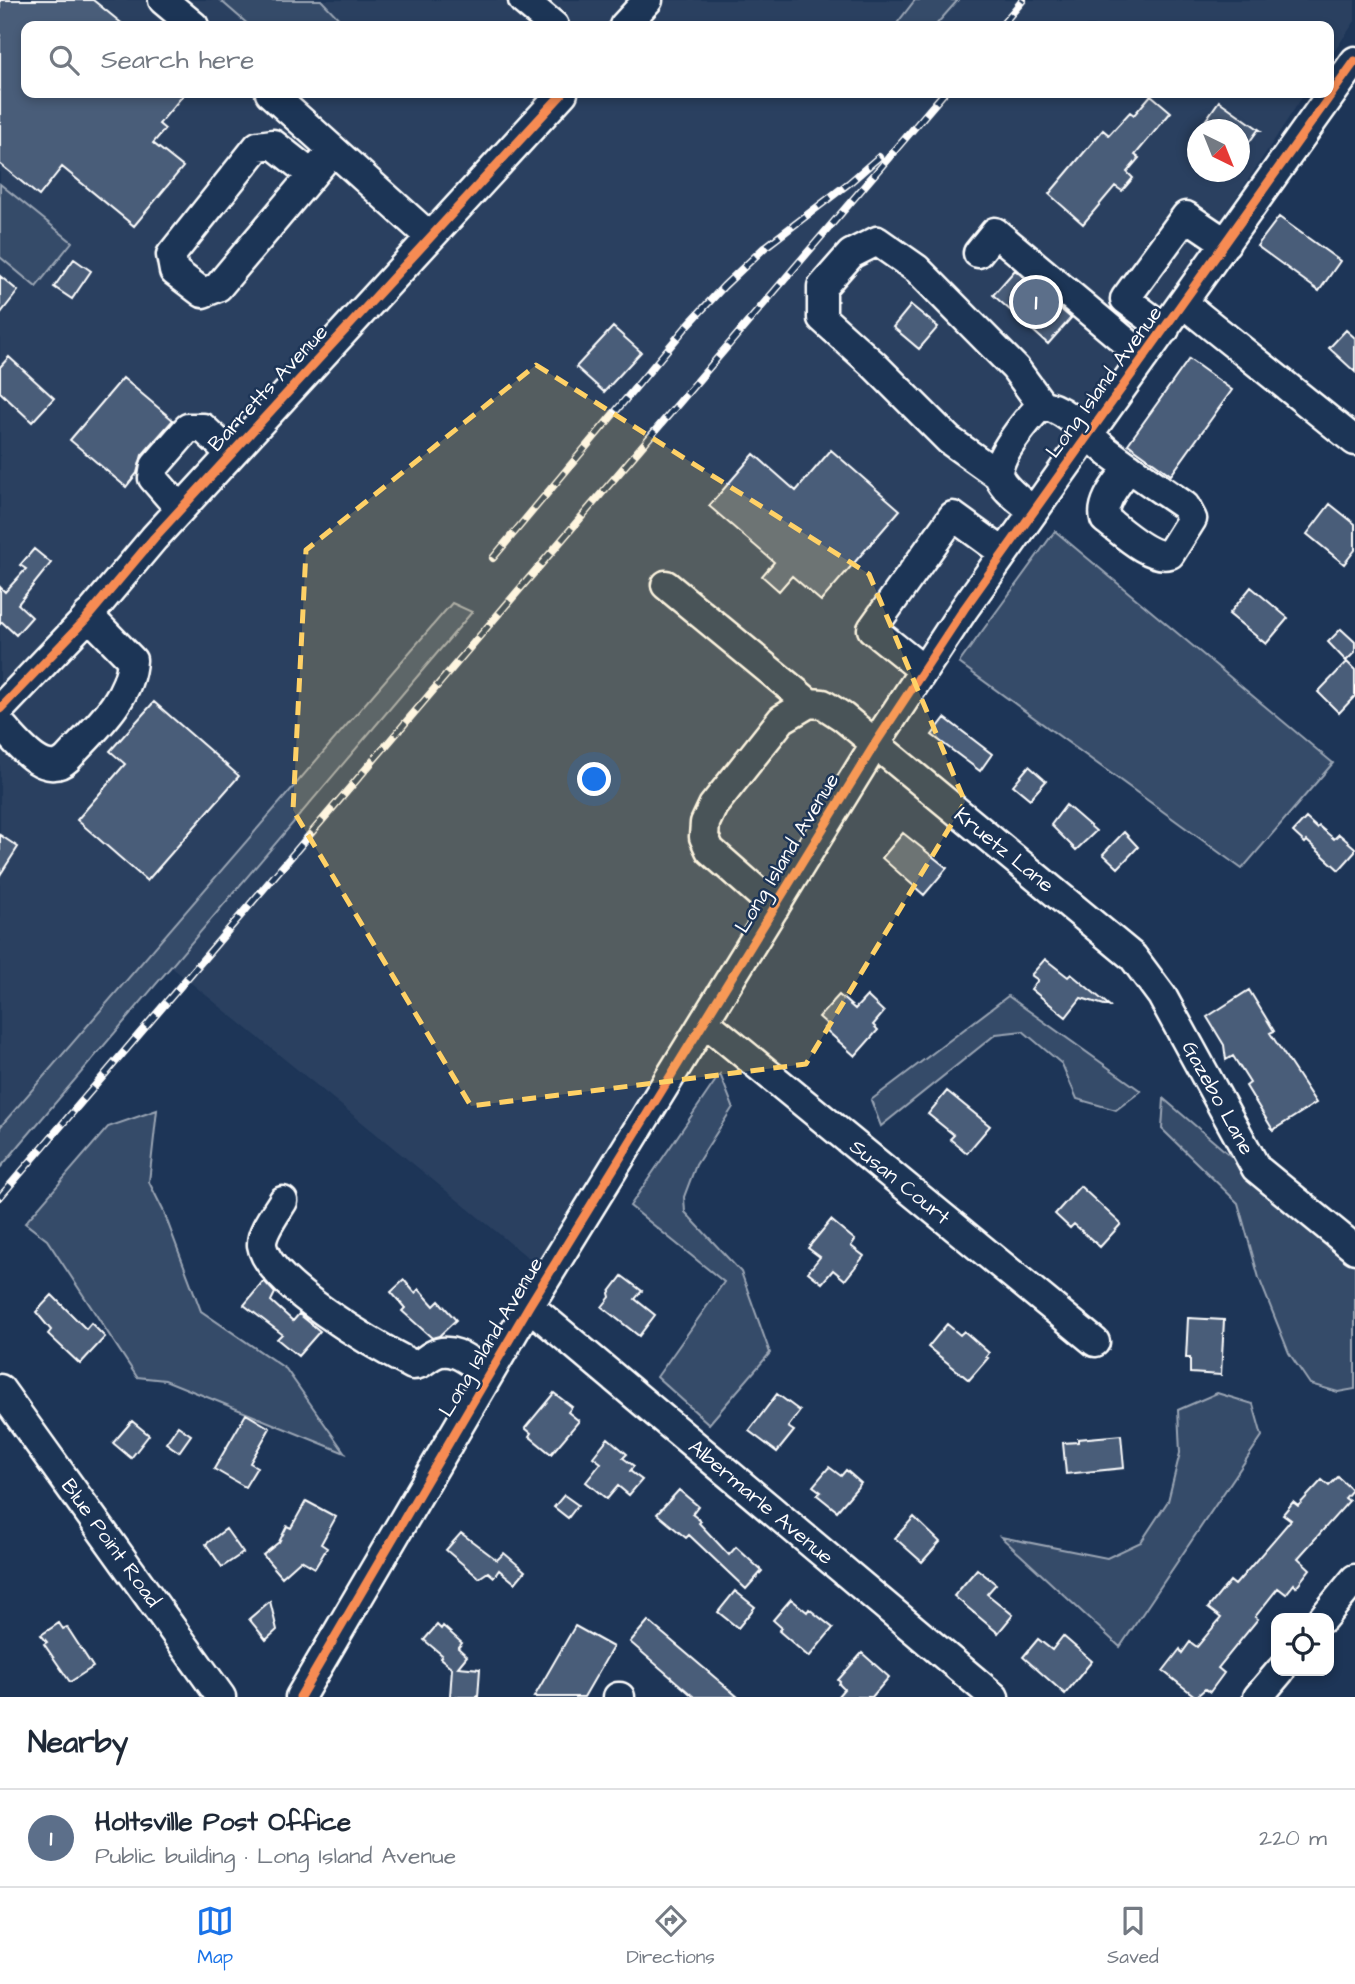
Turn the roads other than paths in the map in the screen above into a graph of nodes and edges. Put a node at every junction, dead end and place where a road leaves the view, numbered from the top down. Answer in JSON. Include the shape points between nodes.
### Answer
{"nodes":[{"id":1,"x":163,"y":0,"type":"edge"},
{"id":2,"x":523,"y":0,"type":"edge"},
{"id":3,"x":648,"y":0,"type":"edge"},
{"id":4,"x":188,"y":21,"type":"edge"},
{"id":5,"x":548,"y":21,"type":"edge"},
{"id":6,"x":629,"y":21,"type":"edge"},
{"id":7,"x":1355,"y":61,"type":"edge"},
{"id":8,"x":1346,"y":93,"type":"edge"},
{"id":9,"x":276,"y":98,"type":"edge"},
{"id":10,"x":558,"y":98,"type":"edge"},
{"id":11,"x":333,"y":150,"type":"junction"},
{"id":12,"x":312,"y":175,"type":"junction"},
{"id":13,"x":430,"y":237,"type":"junction"},
{"id":14,"x":1226,"y":243,"type":"junction"},
{"id":15,"x":978,"y":253,"type":"dead end"},
{"id":16,"x":1183,"y":303,"type":"junction"},
{"id":17,"x":1165,"y":329,"type":"junction"},
{"id":18,"x":1144,"y":357,"type":"junction"},
{"id":19,"x":1042,"y":405,"type":"junction"},
{"id":20,"x":1089,"y":434,"type":"junction"},
{"id":21,"x":1355,"y":441,"type":"edge"},
{"id":22,"x":231,"y":454,"type":"junction"},
{"id":23,"x":1129,"y":467,"type":"dead end"},
{"id":24,"x":998,"y":475,"type":"junction"},
{"id":25,"x":180,"y":509,"type":"junction"},
{"id":26,"x":1033,"y":511,"type":"junction"},
{"id":27,"x":1004,"y":553,"type":"junction"},
{"id":28,"x":666,"y":585,"type":"dead end"},
{"id":29,"x":88,"y":615,"type":"junction"},
{"id":30,"x":923,"y":670,"type":"junction"},
{"id":31,"x":809,"y":703,"type":"junction"},
{"id":32,"x":0,"y":709,"type":"edge"},
{"id":33,"x":0,"y":724,"type":"edge"},
{"id":34,"x":874,"y":744,"type":"junction"},
{"id":35,"x":775,"y":907,"type":"junction"},
{"id":36,"x":1133,"y":957,"type":"joint"},
{"id":37,"x":705,"y":1022,"type":"junction"},
{"id":38,"x":283,"y":1201,"type":"dead end"},
{"id":39,"x":1355,"y":1249,"type":"edge"},
{"id":40,"x":529,"y":1306,"type":"junction"},
{"id":41,"x":1095,"y":1342,"type":"dead end"},
{"id":42,"x":488,"y":1374,"type":"junction"},
{"id":43,"x":0,"y":1390,"type":"edge"},
{"id":44,"x":1355,"y":1579,"type":"edge"},
{"id":45,"x":1327,"y":1613,"type":"edge"},
{"id":46,"x":1276,"y":1676,"type":"edge"},
{"id":47,"x":221,"y":1697,"type":"edge"},
{"id":48,"x":300,"y":1697,"type":"edge"},
{"id":49,"x":994,"y":1697,"type":"edge"},
{"id":50,"x":1258,"y":1697,"type":"edge"}],
"edges":[{"from":1,"to":4,"type":"street"},
{"from":2,"to":5,"type":"street"},
{"from":3,"to":6,"type":"street"},
{"from":7,"to":8,"type":"street","name":"Long Island Avenue"},
{"from":8,"to":14,"type":"street","name":"Long Island Avenue"},
{"from":9,"to":11,"type":"street"},
{"from":10,"to":13,"type":"street","name":"Barretts Avenue"},
{"from":11,"to":12,"type":"street"},
{"from":11,"to":13,"type":"street"},
{"from":12,"to":12,"type":"street","via":[[218,287],[203,293],[174,271],[171,255],[258,146],[272,144]]},
{"from":13,"to":22,"type":"street","name":"Barretts Avenue"},
{"from":14,"to":16,"type":"street","name":"Long Island Avenue"},
{"from":14,"to":17,"type":"street","via":[[1186,216],[1125,299]]},
{"from":15,"to":18,"type":"street","via":[[995,232]]},
{"from":16,"to":17,"type":"street","name":"Long Island Avenue"},
{"from":16,"to":21,"type":"street"},
{"from":17,"to":18,"type":"street","name":"Long Island Avenue"},
{"from":18,"to":20,"type":"street","name":"Long Island Avenue"},
{"from":19,"to":20,"type":"street","via":[[1051,406]]},
{"from":19,"to":24,"type":"street","via":[[998,464]]},
{"from":19,"to":24,"type":"street","via":[[1015,368],[917,270],[877,241],[851,254],[822,287],[822,318],[949,440]]},
{"from":20,"to":23,"type":"street"},
{"from":20,"to":26,"type":"street","name":"Long Island Avenue"},
{"from":22,"to":25,"type":"street","name":"Barretts Avenue"},
{"from":22,"to":25,"type":"street","via":[[203,428],[188,428],[155,466],[153,478]]},
{"from":24,"to":26,"type":"street"},
{"from":25,"to":29,"type":"street","name":"Barretts Avenue"},
{"from":26,"to":27,"type":"street","name":"Long Island Avenue"},
{"from":27,"to":30,"type":"street","name":"Long Island Avenue"},
{"from":27,"to":30,"type":"street","via":[[953,516],[872,629]]},
{"from":28,"to":31,"type":"street","name":"Kruetz Lane"},
{"from":29,"to":32,"type":"street","name":"Barretts Avenue"},
{"from":29,"to":33,"type":"street","via":[[132,660],[128,685],[116,702],[62,765],[40,762]]},
{"from":30,"to":34,"type":"street","name":"Long Island Avenue"},
{"from":31,"to":34,"type":"street","name":"Kruetz Lane","via":[[823,704]]},
{"from":31,"to":35,"type":"street","via":[[782,719],[765,738],[705,823],[709,850]]},
{"from":34,"to":35,"type":"street","name":"Long Island Avenue"},
{"from":34,"to":36,"type":"street","name":"Kruetz Lane"},
{"from":35,"to":37,"type":"street","name":"Long Island Avenue"},
{"from":36,"to":39,"type":"street","name":"Gazebo Lane","via":[[1162,996],[1256,1168]]},
{"from":37,"to":40,"type":"street","name":"Long Island Avenue"},
{"from":37,"to":41,"type":"street","name":"Susan Court"},
{"from":38,"to":42,"type":"street","via":[[262,1239],[262,1248],[287,1280],[360,1337],[413,1366],[443,1350]]},
{"from":40,"to":42,"type":"street","name":"Long Island Avenue"},
{"from":40,"to":49,"type":"street","name":"Albermarle Avenue"},
{"from":42,"to":48,"type":"street","name":"Long Island Avenue"},
{"from":43,"to":47,"type":"street","name":"Blue Point Road"},
{"from":44,"to":45,"type":"street"},
{"from":46,"to":50,"type":"street"}]}
